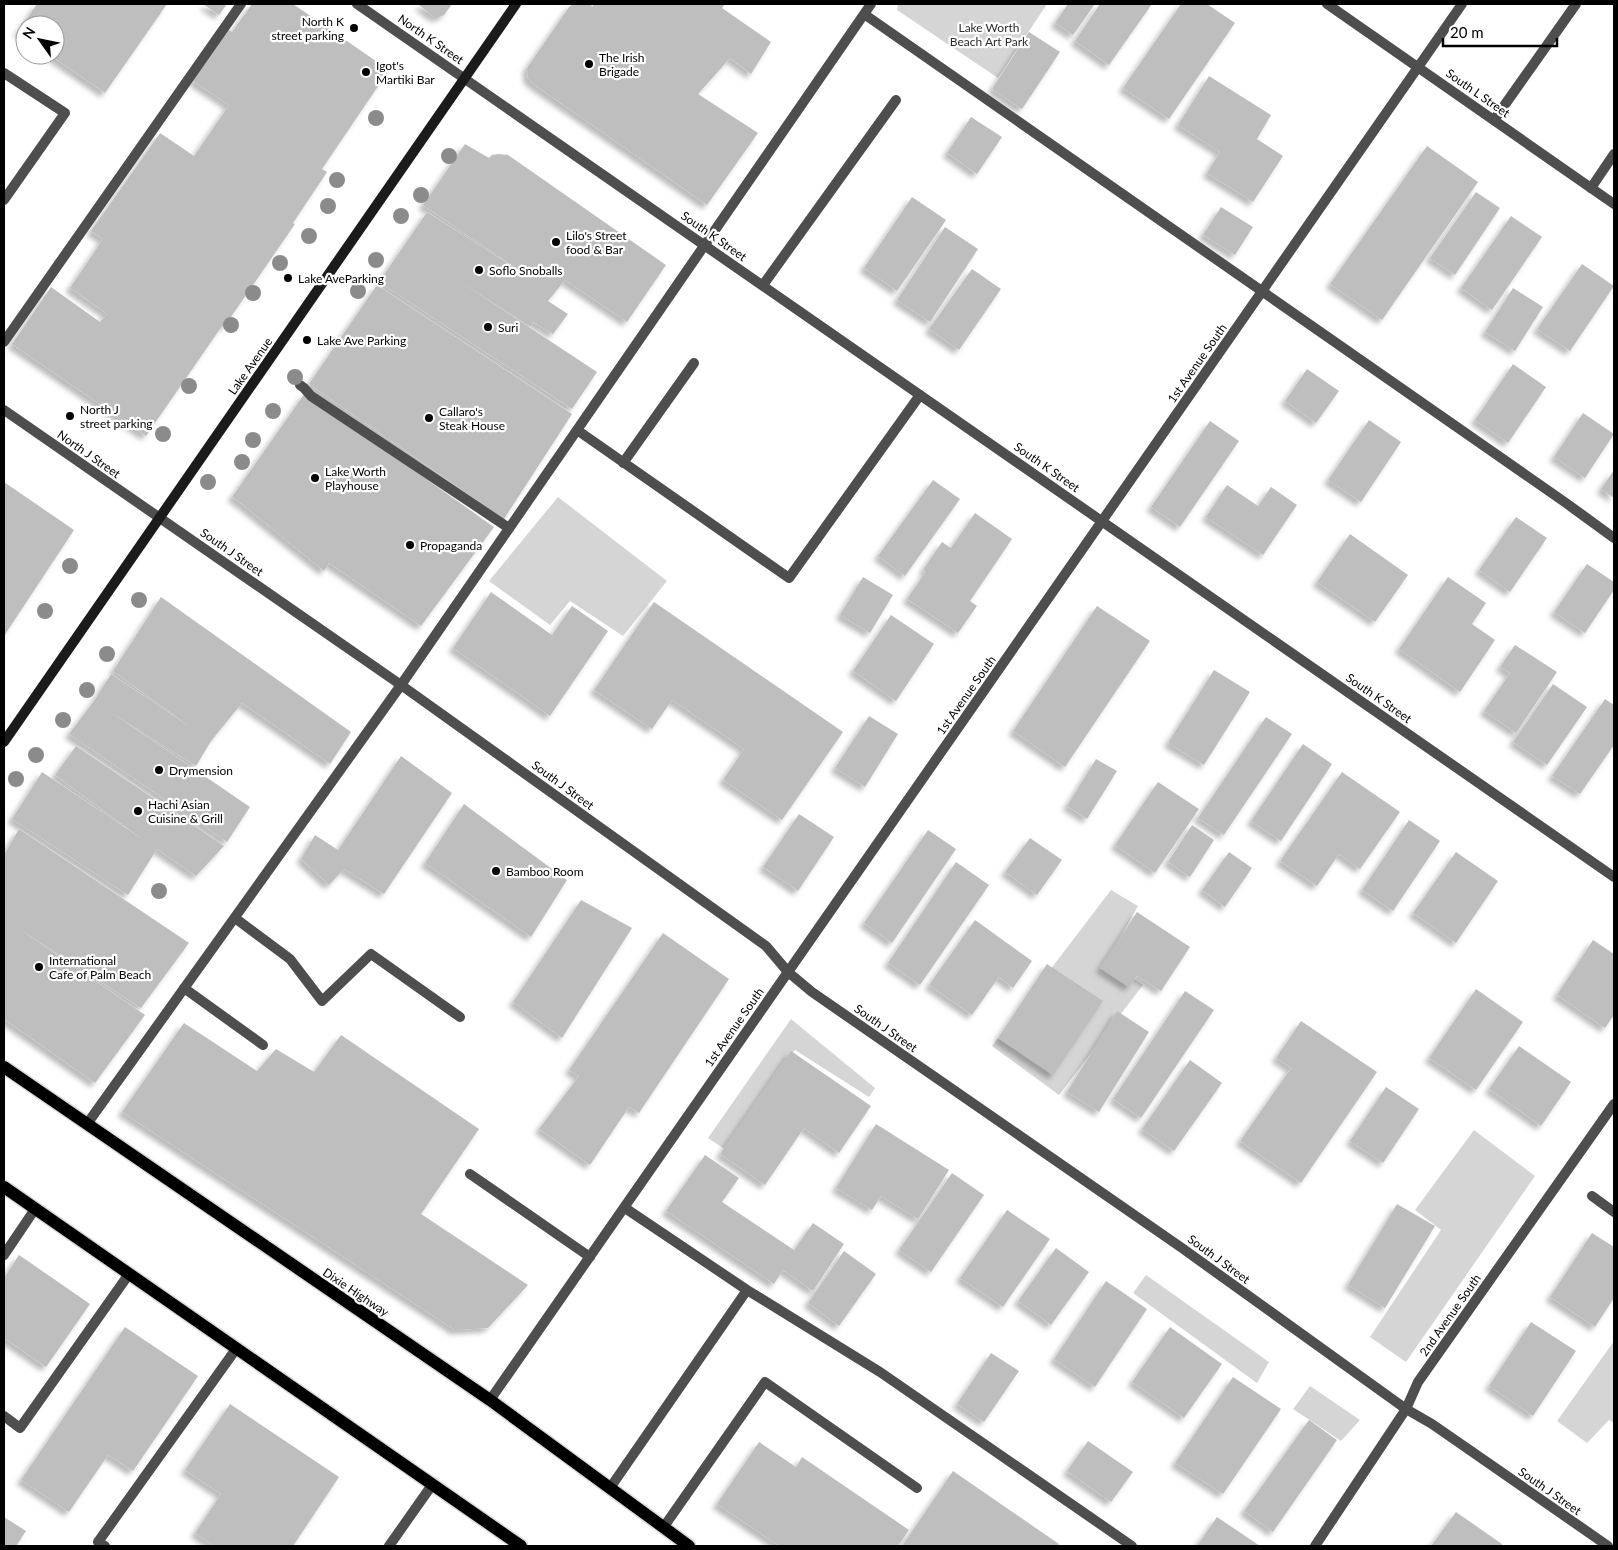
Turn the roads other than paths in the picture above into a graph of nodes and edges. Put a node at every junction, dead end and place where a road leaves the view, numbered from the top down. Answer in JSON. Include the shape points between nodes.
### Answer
{"nodes":[{"id":1,"x":241,"y":4,"type":"edge"},
{"id":2,"x":358,"y":4,"type":"edge"},
{"id":3,"x":516,"y":4,"type":"edge"},
{"id":4,"x":871,"y":4,"type":"edge"},
{"id":5,"x":1327,"y":4,"type":"edge"},
{"id":6,"x":1462,"y":4,"type":"edge"},
{"id":7,"x":1576,"y":4,"type":"edge"},
{"id":8,"x":864,"y":14,"type":"junction"},
{"id":9,"x":1418,"y":67,"type":"junction"},
{"id":10,"x":4,"y":73,"type":"edge"},
{"id":11,"x":465,"y":78,"type":"junction"},
{"id":12,"x":896,"y":100,"type":"dead end"},
{"id":13,"x":1494,"y":120,"type":"junction"},
{"id":14,"x":1614,"y":154,"type":"edge"},
{"id":15,"x":1591,"y":188,"type":"junction"},
{"id":16,"x":4,"y":200,"type":"edge"},
{"id":17,"x":1614,"y":204,"type":"edge"},
{"id":18,"x":704,"y":244,"type":"junction"},
{"id":19,"x":763,"y":285,"type":"junction"},
{"id":20,"x":1262,"y":290,"type":"junction"},
{"id":21,"x":4,"y":342,"type":"edge"},
{"id":22,"x":694,"y":363,"type":"dead end"},
{"id":23,"x":300,"y":386,"type":"dead end"},
{"id":24,"x":920,"y":395,"type":"junction"},
{"id":25,"x":4,"y":410,"type":"edge"},
{"id":26,"x":577,"y":430,"type":"junction"},
{"id":27,"x":624,"y":463,"type":"junction"},
{"id":28,"x":160,"y":518,"type":"junction"},
{"id":29,"x":1102,"y":521,"type":"junction"},
{"id":30,"x":509,"y":528,"type":"junction"},
{"id":31,"x":1614,"y":538,"type":"edge"},
{"id":32,"x":401,"y":685,"type":"junction"},
{"id":33,"x":4,"y":742,"type":"edge"},
{"id":34,"x":1614,"y":877,"type":"edge"},
{"id":35,"x":235,"y":918,"type":"junction"},
{"id":36,"x":788,"y":972,"type":"junction"},
{"id":37,"x":184,"y":988,"type":"junction"},
{"id":38,"x":460,"y":1017,"type":"dead end"},
{"id":39,"x":263,"y":1045,"type":"dead end"},
{"id":40,"x":4,"y":1067,"type":"edge"},
{"id":41,"x":1614,"y":1104,"type":"edge"},
{"id":42,"x":87,"y":1124,"type":"junction"},
{"id":43,"x":470,"y":1174,"type":"dead end"},
{"id":44,"x":4,"y":1187,"type":"edge"},
{"id":45,"x":1592,"y":1196,"type":"dead end"},
{"id":46,"x":625,"y":1208,"type":"junction"},
{"id":47,"x":35,"y":1209,"type":"junction"},
{"id":48,"x":1614,"y":1212,"type":"edge"},
{"id":49,"x":4,"y":1255,"type":"edge"},
{"id":50,"x":590,"y":1257,"type":"junction"},
{"id":51,"x":129,"y":1274,"type":"junction"},
{"id":52,"x":747,"y":1290,"type":"junction"},
{"id":53,"x":236,"y":1349,"type":"junction"},
{"id":54,"x":490,"y":1400,"type":"junction"},
{"id":55,"x":1406,"y":1408,"type":"junction"},
{"id":56,"x":4,"y":1416,"type":"edge"},
{"id":57,"x":432,"y":1486,"type":"junction"},
{"id":58,"x":610,"y":1488,"type":"junction"},
{"id":59,"x":917,"y":1488,"type":"dead end"},
{"id":60,"x":663,"y":1528,"type":"junction"},
{"id":61,"x":105,"y":1546,"type":"edge"},
{"id":62,"x":389,"y":1546,"type":"edge"},
{"id":63,"x":521,"y":1546,"type":"edge"},
{"id":64,"x":689,"y":1546,"type":"edge"},
{"id":65,"x":1132,"y":1546,"type":"edge"},
{"id":66,"x":1315,"y":1546,"type":"edge"},
{"id":67,"x":1608,"y":1546,"type":"edge"}],
"edges":[{"from":1,"to":21,"type":"street"},
{"from":2,"to":11,"type":"street","name":"North K Street"},
{"from":3,"to":11,"type":"main road","name":"Lake Avenue"},
{"from":4,"to":8,"type":"street"},
{"from":5,"to":9,"type":"street","name":"South L Street"},
{"from":6,"to":9,"type":"street","name":"1st Avenue South"},
{"from":7,"to":13,"type":"street"},
{"from":8,"to":18,"type":"street"},
{"from":8,"to":20,"type":"street"},
{"from":9,"to":13,"type":"street","name":"South L Street"},
{"from":9,"to":20,"type":"street","name":"1st Avenue South"},
{"from":10,"to":16,"type":"street","via":[[65,114]]},
{"from":11,"to":18,"type":"street","name":"South K Street"},
{"from":11,"to":28,"type":"main road","name":"Lake Avenue"},
{"from":12,"to":19,"type":"street"},
{"from":13,"to":15,"type":"street","name":"South L Street"},
{"from":14,"to":15,"type":"street"},
{"from":15,"to":17,"type":"street","name":"South L Street"},
{"from":18,"to":19,"type":"street","name":"South K Street"},
{"from":18,"to":26,"type":"street"},
{"from":19,"to":24,"type":"street","name":"South K Street"},
{"from":20,"to":29,"type":"street","name":"1st Avenue South"},
{"from":20,"to":31,"type":"street"},
{"from":22,"to":27,"type":"street"},
{"from":23,"to":30,"type":"street","via":[[310,396]]},
{"from":24,"to":27,"type":"street","via":[[790,578]]},
{"from":24,"to":29,"type":"street","name":"South K Street"},
{"from":25,"to":28,"type":"street","name":"North J Street"},
{"from":26,"to":27,"type":"street"},
{"from":26,"to":30,"type":"street"},
{"from":28,"to":32,"type":"street","name":"South J Street"},
{"from":28,"to":33,"type":"main road","name":"Lake Avenue"},
{"from":29,"to":34,"type":"street","name":"South K Street"},
{"from":29,"to":36,"type":"street","name":"1st Avenue South"},
{"from":30,"to":32,"type":"street"},
{"from":32,"to":35,"type":"street"},
{"from":32,"to":36,"type":"street","name":"South J Street","via":[[766,946]]},
{"from":35,"to":37,"type":"street"},
{"from":35,"to":38,"type":"street","via":[[290,959],[322,1001],[371,954]]},
{"from":36,"to":46,"type":"street","name":"1st Avenue South"},
{"from":36,"to":55,"type":"street","name":"South J Street","via":[[812,992],[1182,1248]]},
{"from":37,"to":39,"type":"street"},
{"from":37,"to":42,"type":"street"},
{"from":40,"to":42,"type":"main road","name":"Dixie Highway"},
{"from":41,"to":55,"type":"street","name":"2nd Avenue South","via":[[1418,1382]]},
{"from":42,"to":54,"type":"main road","name":"Dixie Highway"},
{"from":43,"to":50,"type":"street"},
{"from":44,"to":47,"type":"main road"},
{"from":45,"to":48,"type":"street"},
{"from":46,"to":50,"type":"street","name":"1st Avenue South"},
{"from":46,"to":52,"type":"street"},
{"from":47,"to":49,"type":"street"},
{"from":47,"to":51,"type":"main road"},
{"from":50,"to":54,"type":"street","name":"1st Avenue South"},
{"from":51,"to":53,"type":"main road"},
{"from":51,"to":56,"type":"street","via":[[20,1428]]},
{"from":52,"to":58,"type":"street"},
{"from":52,"to":65,"type":"street","via":[[880,1372]]},
{"from":53,"to":57,"type":"main road"},
{"from":53,"to":61,"type":"street","via":[[98,1542]]},
{"from":54,"to":58,"type":"main road","name":"Dixie Highway"},
{"from":55,"to":66,"type":"street","name":"2nd Avenue South"},
{"from":55,"to":67,"type":"street","name":"South J Street"},
{"from":57,"to":62,"type":"street"},
{"from":57,"to":63,"type":"main road"},
{"from":58,"to":60,"type":"main road","name":"Dixie Highway"},
{"from":59,"to":60,"type":"street","via":[[765,1382]]},
{"from":60,"to":64,"type":"main road","name":"Dixie Highway"}]}
